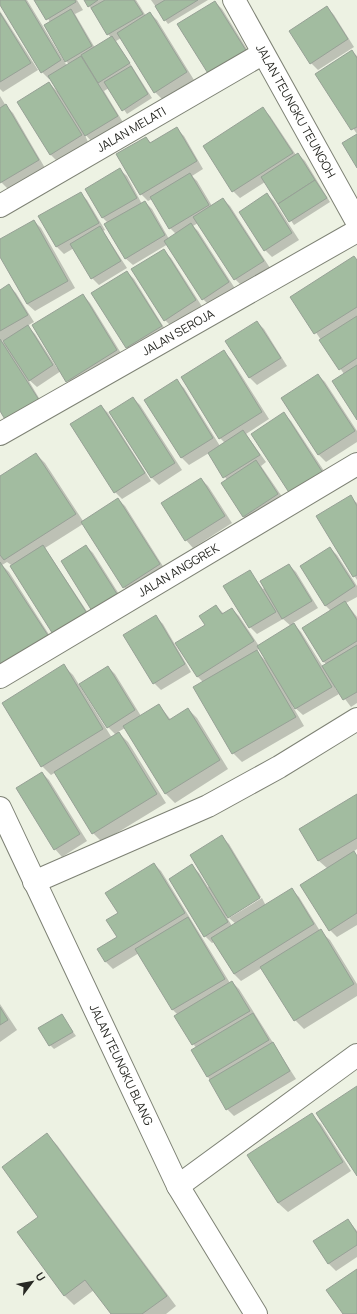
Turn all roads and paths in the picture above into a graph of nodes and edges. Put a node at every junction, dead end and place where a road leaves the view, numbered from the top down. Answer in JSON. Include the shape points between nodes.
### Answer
{"nodes":[{"id":1,"x":234,"y":0,"type":"edge"},
{"id":2,"x":262,"y":54,"type":"junction"},
{"id":3,"x":0,"y":206,"type":"edge"},
{"id":4,"x":357,"y":222,"type":"edge"},
{"id":5,"x":357,"y":231,"type":"edge"},
{"id":6,"x":0,"y":434,"type":"edge"},
{"id":7,"x":357,"y":464,"type":"edge"},
{"id":8,"x":0,"y":677,"type":"edge"},
{"id":9,"x":357,"y":719,"type":"edge"},
{"id":10,"x":0,"y":808,"type":"edge"},
{"id":11,"x":34,"y":882,"type":"junction"},
{"id":12,"x":357,"y":1055,"type":"edge"},
{"id":13,"x":178,"y":1186,"type":"junction"},
{"id":14,"x":256,"y":1314,"type":"edge"}],
"edges":[{"from":1,"to":2,"type":"street","name":"JALAN TEUNGKU TEUNGOH"},
{"from":2,"to":3,"type":"street","name":"JALAN MELATI"},
{"from":2,"to":4,"type":"street","name":"JALAN TEUNGKU TEUNGOH"},
{"from":5,"to":6,"type":"street","name":"JALAN SEROJA"},
{"from":7,"to":8,"type":"street","name":"JALAN ANGGREK"},
{"from":9,"to":11,"type":"street","via":[[279,767],[208,806]]},
{"from":10,"to":11,"type":"street","name":"JALAN TEUNGKU BLANG"},
{"from":11,"to":13,"type":"street","name":"JALAN TEUNGKU BLANG"},
{"from":12,"to":13,"type":"street"},
{"from":13,"to":14,"type":"street","name":"JALAN TEUNGKU BLANG"}]}
